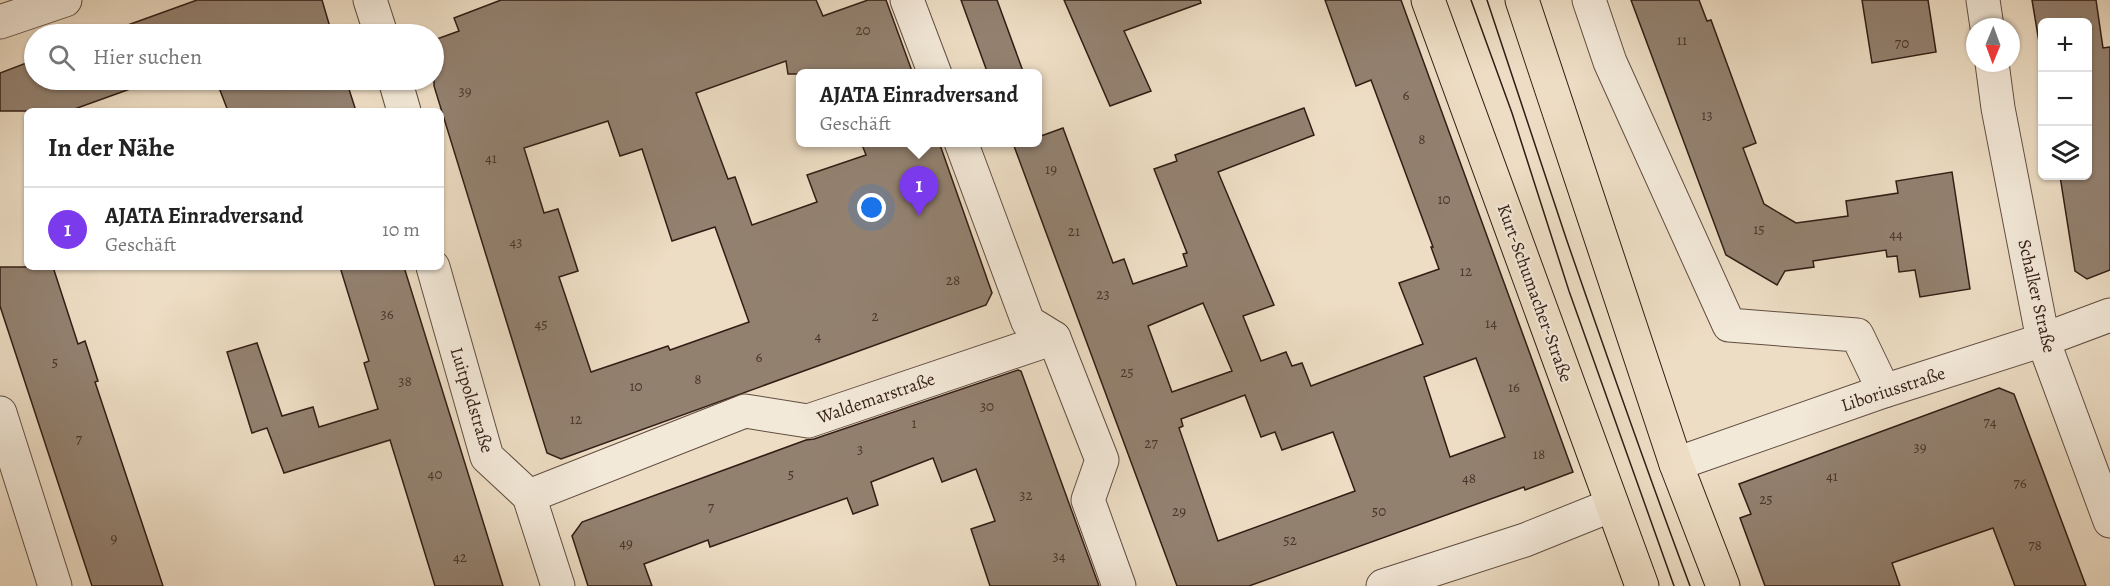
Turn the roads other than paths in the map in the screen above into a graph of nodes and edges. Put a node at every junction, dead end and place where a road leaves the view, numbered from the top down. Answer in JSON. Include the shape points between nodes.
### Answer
{"nodes":[{"id":1,"x":65,"y":0,"type":"edge"},
{"id":2,"x":370,"y":0,"type":"edge"},
{"id":3,"x":907,"y":0,"type":"edge"},
{"id":4,"x":1428,"y":0,"type":"edge"},
{"id":5,"x":1522,"y":0,"type":"edge"},
{"id":6,"x":1589,"y":0,"type":"edge"},
{"id":7,"x":1983,"y":0,"type":"edge"},
{"id":8,"x":1986,"y":18,"type":"edge"},
{"id":9,"x":0,"y":22,"type":"edge"},
{"id":10,"x":378,"y":24,"type":"edge"},
{"id":11,"x":933,"y":69,"type":"edge"},
{"id":12,"x":1993,"y":72,"type":"edge"},
{"id":13,"x":398,"y":90,"type":"edge"},
{"id":14,"x":403,"y":108,"type":"edge"},
{"id":15,"x":963,"y":147,"type":"edge"},
{"id":16,"x":434,"y":270,"type":"edge"},
{"id":17,"x":2110,"y":315,"type":"edge"},
{"id":18,"x":1054,"y":338,"type":"junction"},
{"id":19,"x":2043,"y":340,"type":"junction"},
{"id":20,"x":1884,"y":391,"type":"junction"},
{"id":21,"x":0,"y":413,"type":"edge"},
{"id":22,"x":1676,"y":464,"type":"junction"},
{"id":23,"x":529,"y":496,"type":"junction"},
{"id":24,"x":1612,"y":506,"type":"junction"},
{"id":25,"x":2110,"y":521,"type":"edge"},
{"id":26,"x":55,"y":586,"type":"edge"},
{"id":27,"x":558,"y":586,"type":"edge"},
{"id":28,"x":1119,"y":586,"type":"edge"},
{"id":29,"x":1383,"y":586,"type":"edge"},
{"id":30,"x":1642,"y":586,"type":"edge"},
{"id":31,"x":1723,"y":586,"type":"edge"}],
"edges":[{"from":1,"to":9,"type":"street"},
{"from":2,"to":10,"type":"street"},
{"from":3,"to":11,"type":"street"},
{"from":4,"to":24,"type":"main road","name":"Kurt-Schumacher-Straße"},
{"from":5,"to":22,"type":"main road"},
{"from":6,"to":20,"type":"street","via":[[1610,62],[1729,325],[1857,335]]},
{"from":7,"to":8,"type":"street"},
{"from":12,"to":19,"type":"street","name":"Schalker Straße"},
{"from":13,"to":14,"type":"street"},
{"from":15,"to":18,"type":"street","via":[[1028,322]]},
{"from":16,"to":23,"type":"street","name":"Luitpoldstraße","via":[[487,458]]},
{"from":17,"to":19,"type":"street","name":"Liboriusstraße"},
{"from":18,"to":23,"type":"street","name":"Waldemarstraße","via":[[808,421],[745,411]]},
{"from":18,"to":28,"type":"street","via":[[1102,460],[1088,500]]},
{"from":19,"to":20,"type":"street","name":"Liboriusstraße"},
{"from":19,"to":25,"type":"street","name":"Schalker Straße"},
{"from":20,"to":22,"type":"street","name":"Liboriusstraße"},
{"from":21,"to":26,"type":"street"},
{"from":22,"to":31,"type":"main road"},
{"from":23,"to":27,"type":"street"},
{"from":24,"to":29,"type":"street","via":[[1525,540]]},
{"from":24,"to":30,"type":"main road","name":"Kurt-Schumacher-Straße"}]}
